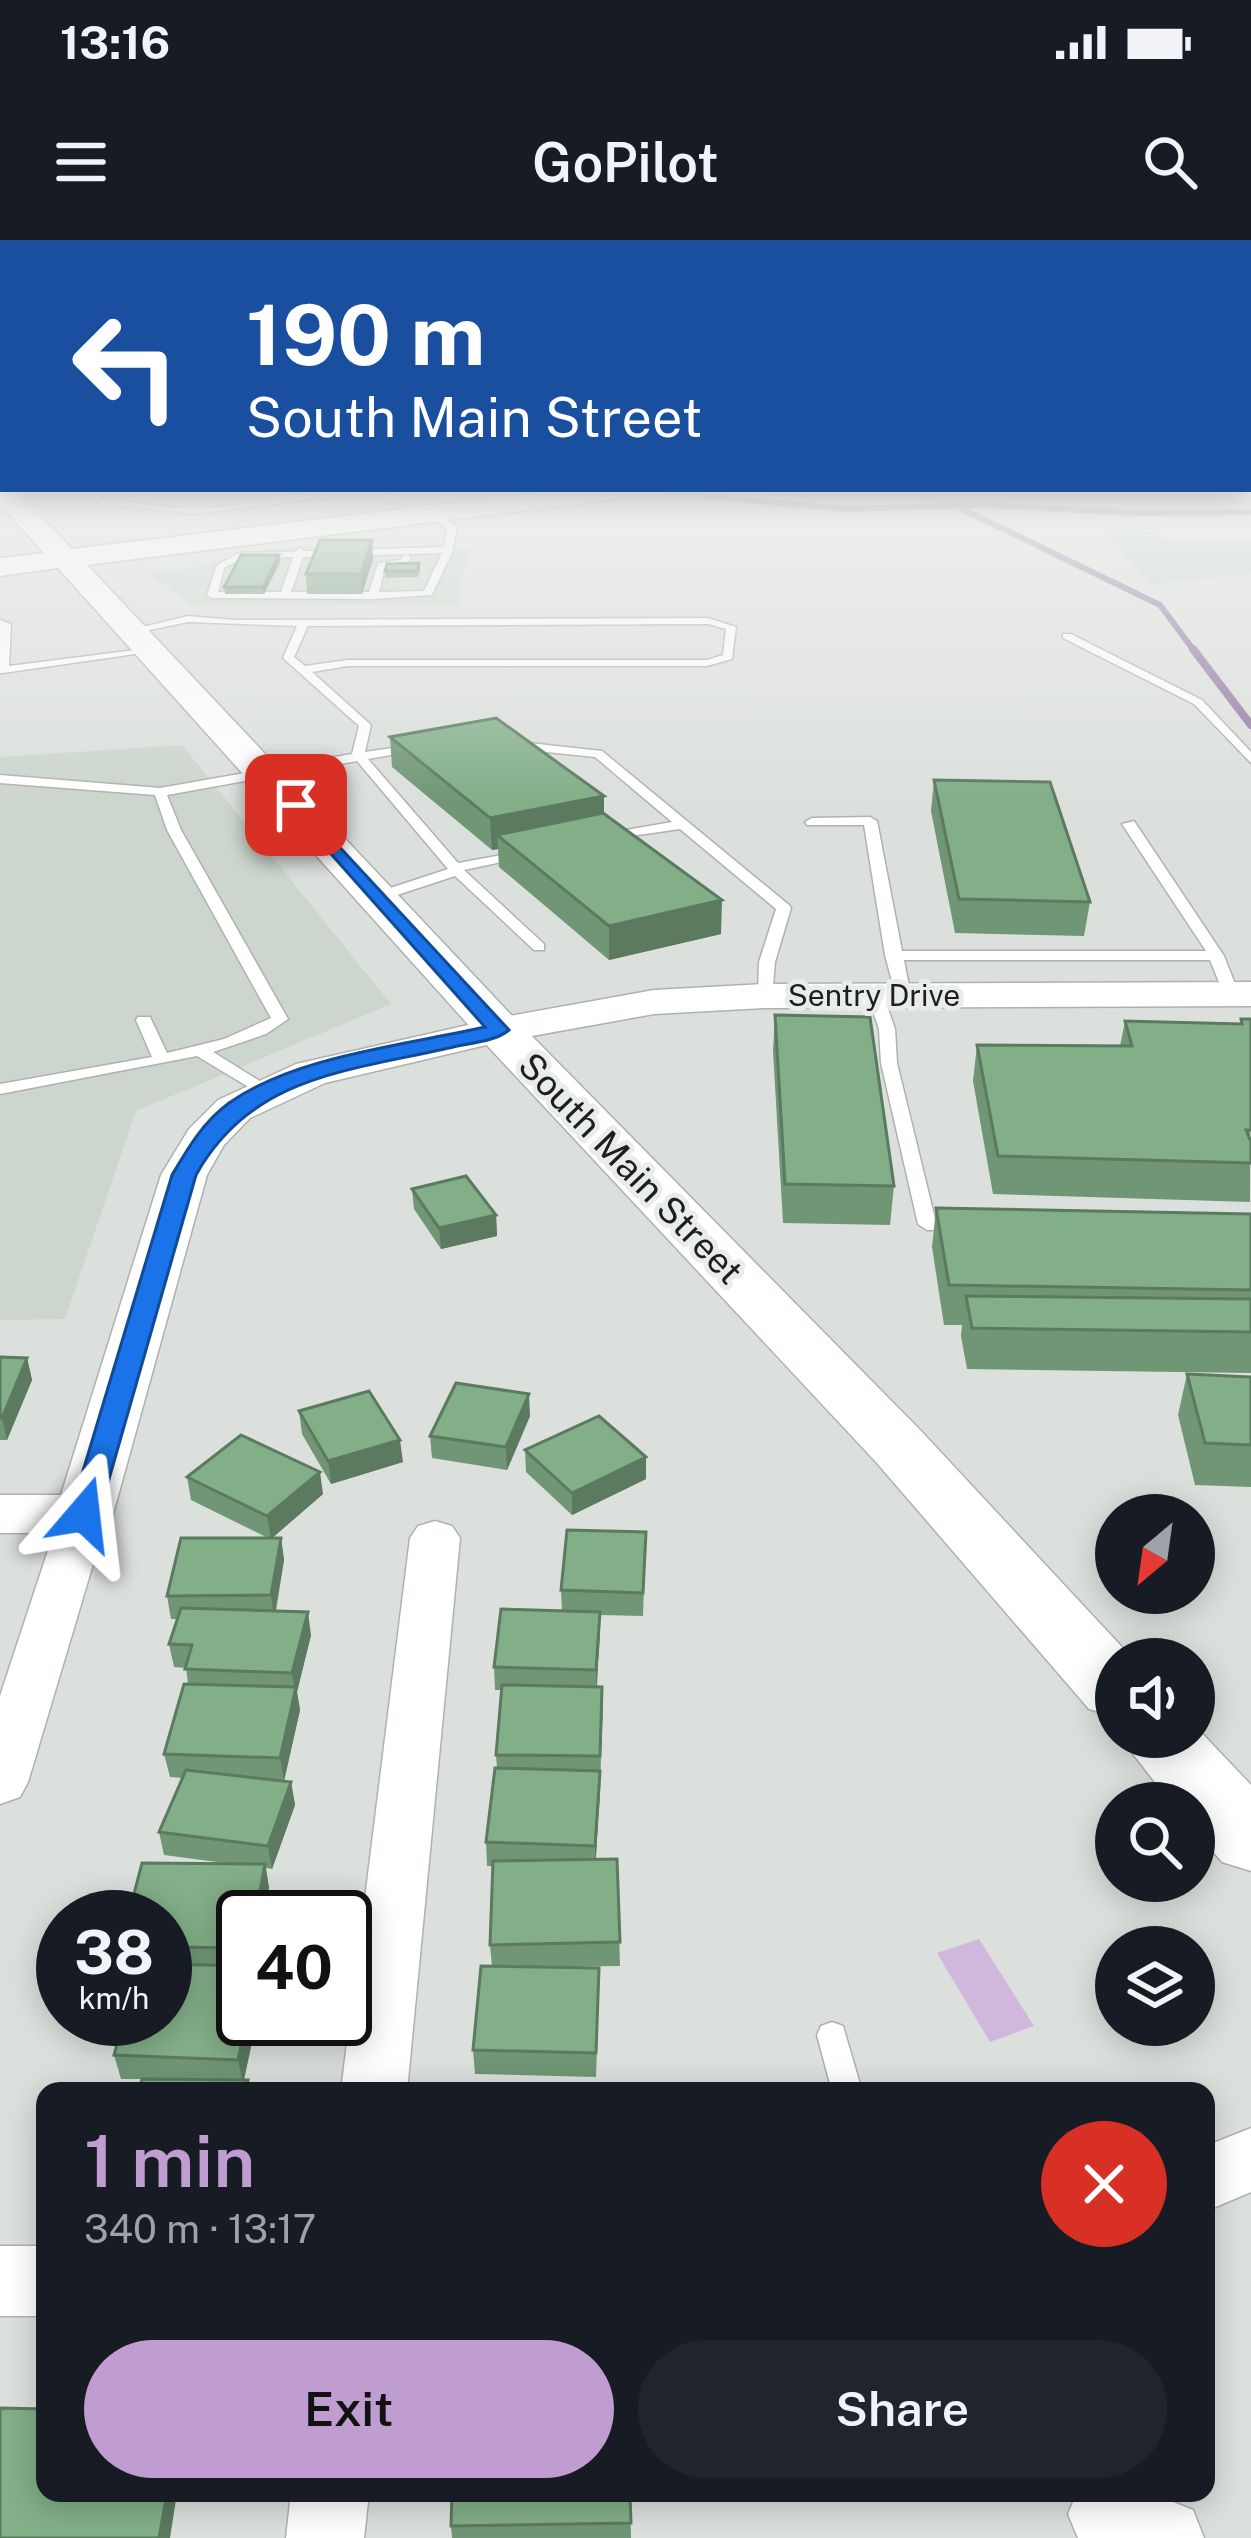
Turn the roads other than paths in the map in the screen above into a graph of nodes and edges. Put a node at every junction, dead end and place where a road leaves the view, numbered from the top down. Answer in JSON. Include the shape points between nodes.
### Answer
{"nodes":[{"id":1,"x":92,"y":586,"type":"edge"},
{"id":2,"x":231,"y":586,"type":"edge"},
{"id":3,"x":330,"y":586,"type":"edge"},
{"id":4,"x":376,"y":586,"type":"edge"},
{"id":5,"x":389,"y":586,"type":"edge"},
{"id":6,"x":431,"y":586,"type":"edge"},
{"id":7,"x":374,"y":592,"type":"junction"},
{"id":8,"x":209,"y":620,"type":"junction"},
{"id":9,"x":304,"y":622,"type":"junction"},
{"id":10,"x":0,"y":623,"type":"edge"},
{"id":11,"x":145,"y":636,"type":"junction"},
{"id":12,"x":1067,"y":636,"type":"dead end"},
{"id":13,"x":3,"y":670,"type":"junction"},
{"id":14,"x":304,"y":670,"type":"junction"},
{"id":15,"x":0,"y":688,"type":"edge"},
{"id":16,"x":496,"y":744,"type":"edge"},
{"id":17,"x":432,"y":745,"type":"edge"},
{"id":18,"x":358,"y":755,"type":"junction"},
{"id":19,"x":1251,"y":759,"type":"edge"},
{"id":20,"x":268,"y":774,"type":"junction"},
{"id":21,"x":0,"y":779,"type":"edge"},
{"id":22,"x":160,"y":792,"type":"junction"},
{"id":23,"x":812,"y":822,"type":"dead end"},
{"id":24,"x":682,"y":824,"type":"junction"},
{"id":25,"x":1129,"y":824,"type":"dead end"},
{"id":26,"x":590,"y":840,"type":"edge"},
{"id":27,"x":545,"y":849,"type":"edge"},
{"id":28,"x":456,"y":870,"type":"junction"},
{"id":29,"x":380,"y":896,"type":"junction"},
{"id":30,"x":539,"y":947,"type":"dead end"},
{"id":31,"x":893,"y":955,"type":"junction"},
{"id":32,"x":1216,"y":956,"type":"junction"},
{"id":33,"x":1241,"y":994,"type":"edge"},
{"id":34,"x":766,"y":996,"type":"junction"},
{"id":35,"x":890,"y":997,"type":"junction"},
{"id":36,"x":144,"y":1021,"type":"dead end"},
{"id":37,"x":499,"y":1030,"type":"junction"},
{"id":38,"x":200,"y":1051,"type":"junction"},
{"id":39,"x":161,"y":1058,"type":"junction"},
{"id":40,"x":0,"y":1089,"type":"edge"},
{"id":41,"x":266,"y":1090,"type":"junction"},
{"id":42,"x":974,"y":1226,"type":"edge"},
{"id":43,"x":0,"y":1514,"type":"edge"},
{"id":44,"x":84,"y":1514,"type":"junction"},
{"id":45,"x":435,"y":1538,"type":"dead end"},
{"id":46,"x":1095,"y":1666,"type":"edge"},
{"id":47,"x":1178,"y":1758,"type":"edge"},
{"id":48,"x":0,"y":1782,"type":"edge"},
{"id":49,"x":1251,"y":1839,"type":"edge"},
{"id":50,"x":832,"y":2036,"type":"dead end"},
{"id":51,"x":375,"y":2082,"type":"edge"},
{"id":52,"x":845,"y":2082,"type":"edge"},
{"id":53,"x":1251,"y":2158,"type":"edge"},
{"id":54,"x":1215,"y":2175,"type":"edge"},
{"id":55,"x":0,"y":2281,"type":"edge"},
{"id":56,"x":36,"y":2281,"type":"edge"},
{"id":57,"x":329,"y":2502,"type":"edge"},
{"id":58,"x":326,"y":2538,"type":"edge"}],
"edges":[{"from":1,"to":11,"type":"main road","name":"South Main Street"},
{"from":2,"to":8,"type":"lane","via":[[219,616]]},
{"from":3,"to":7,"type":"lane"},
{"from":4,"to":7,"type":"lane"},
{"from":5,"to":7,"type":"lane"},
{"from":6,"to":7,"type":"lane"},
{"from":8,"to":9,"type":"lane"},
{"from":8,"to":11,"type":"lane"},
{"from":9,"to":14,"type":"lane","via":[[288,658]]},
{"from":9,"to":14,"type":"lane","via":[[731,627],[728,657],[706,663],[348,663]]},
{"from":10,"to":13,"type":"lane"},
{"from":11,"to":13,"type":"lane"},
{"from":11,"to":20,"type":"main road","name":"South Main Street"},
{"from":12,"to":19,"type":"lane","via":[[1198,702]]},
{"from":13,"to":15,"type":"lane"},
{"from":14,"to":18,"type":"lane","via":[[365,725]]},
{"from":16,"to":24,"type":"lane","via":[[598,754]]},
{"from":17,"to":18,"type":"lane"},
{"from":18,"to":20,"type":"lane"},
{"from":18,"to":28,"type":"lane"},
{"from":20,"to":22,"type":"lane"},
{"from":20,"to":29,"type":"main road","name":"South Main Street"},
{"from":21,"to":22,"type":"lane"},
{"from":22,"to":38,"type":"lane","via":[[280,1019],[268,1031]]},
{"from":23,"to":31,"type":"lane","via":[[870,821]]},
{"from":24,"to":26,"type":"lane"},
{"from":24,"to":34,"type":"lane","via":[[784,908]]},
{"from":25,"to":32,"type":"lane"},
{"from":27,"to":28,"type":"lane"},
{"from":28,"to":29,"type":"lane"},
{"from":28,"to":30,"type":"lane"},
{"from":29,"to":37,"type":"main road","name":"South Main Street"},
{"from":31,"to":32,"type":"lane"},
{"from":31,"to":35,"type":"lane"},
{"from":32,"to":33,"type":"lane"},
{"from":33,"to":35,"type":"street","name":"Sentry Drive"},
{"from":34,"to":35,"type":"street","name":"Sentry Drive"},
{"from":34,"to":37,"type":"street","name":"Sentry Drive","via":[[654,1002]]},
{"from":35,"to":42,"type":"lane","via":[[889,1064],[927,1224]]},
{"from":36,"to":39,"type":"lane"},
{"from":37,"to":41,"type":"street","name":"Sentry Drive"},
{"from":37,"to":46,"type":"main road","name":"South Main Street","via":[[899,1447]]},
{"from":38,"to":39,"type":"lane"},
{"from":38,"to":41,"type":"lane"},
{"from":39,"to":40,"type":"lane"},
{"from":41,"to":44,"type":"street","name":"Sentry Drive","via":[[205,1139],[184,1175]]},
{"from":43,"to":44,"type":"street"},
{"from":44,"to":48,"type":"street"},
{"from":45,"to":51,"type":"street"},
{"from":47,"to":49,"type":"main road"},
{"from":50,"to":52,"type":"lane"},
{"from":53,"to":54,"type":"street"},
{"from":55,"to":56,"type":"street"},
{"from":57,"to":58,"type":"street"}]}
